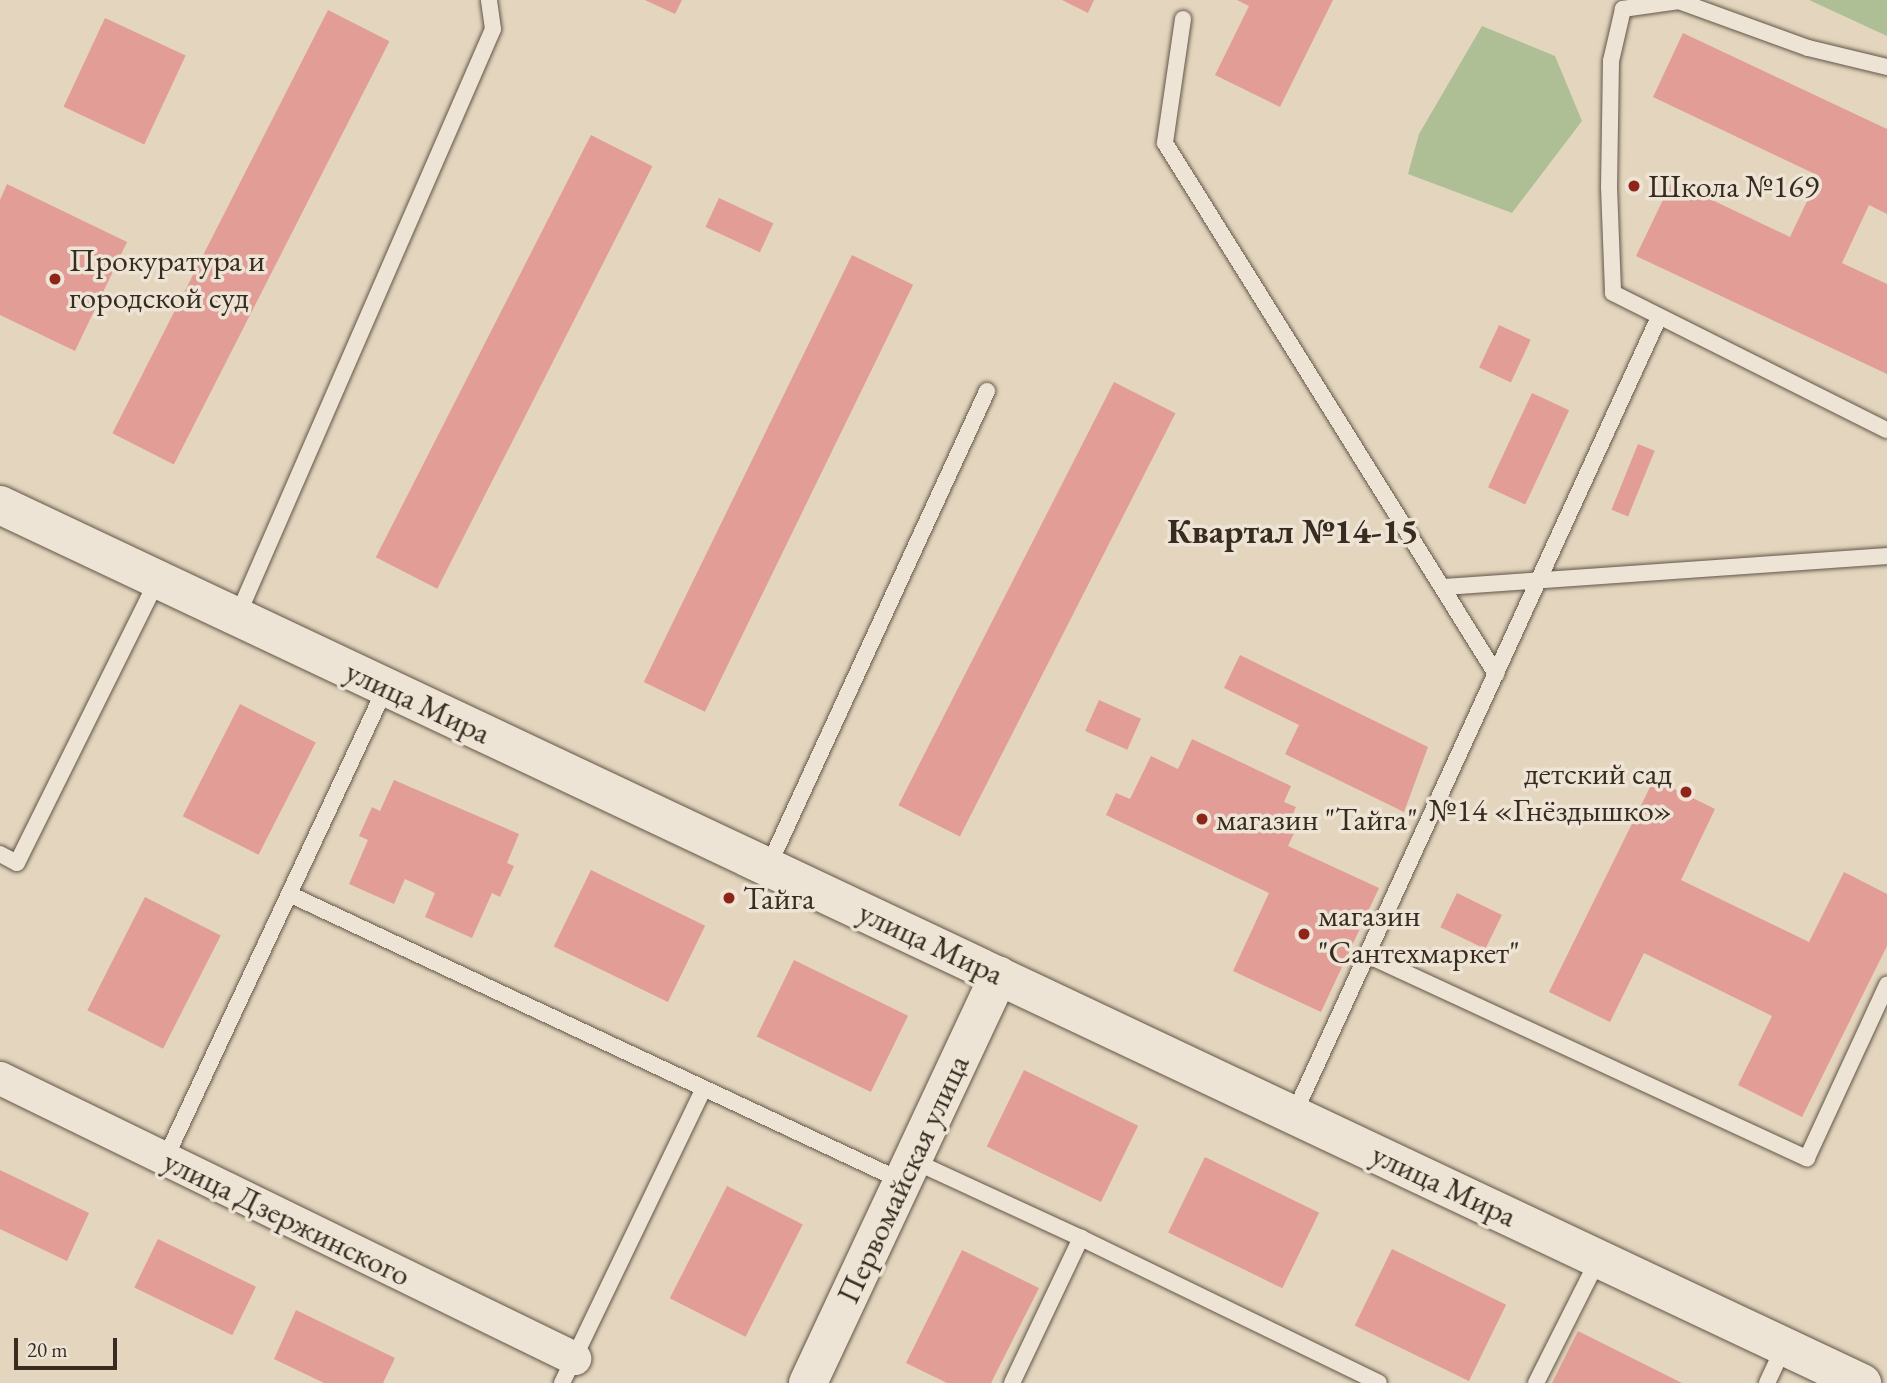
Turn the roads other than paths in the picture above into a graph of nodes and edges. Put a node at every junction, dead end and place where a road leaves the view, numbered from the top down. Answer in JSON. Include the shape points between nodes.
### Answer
{"nodes":[{"id":1,"x":489,"y":0,"type":"edge"},
{"id":2,"x":1183,"y":19,"type":"dead end"},
{"id":3,"x":1887,"y":67,"type":"edge"},
{"id":4,"x":1659,"y":317,"type":"junction"},
{"id":5,"x":987,"y":391,"type":"dead end"},
{"id":6,"x":1887,"y":430,"type":"edge"},
{"id":7,"x":0,"y":505,"type":"edge"},
{"id":8,"x":1887,"y":556,"type":"edge"},
{"id":9,"x":158,"y":579,"type":"junction"},
{"id":10,"x":1537,"y":584,"type":"junction"},
{"id":11,"x":1445,"y":587,"type":"junction"},
{"id":12,"x":237,"y":617,"type":"junction"},
{"id":13,"x":1496,"y":674,"type":"junction"},
{"id":14,"x":386,"y":687,"type":"junction"},
{"id":15,"x":0,"y":854,"type":"edge"},
{"id":16,"x":768,"y":867,"type":"junction"},
{"id":17,"x":289,"y":894,"type":"junction"},
{"id":18,"x":1367,"y":955,"type":"junction"},
{"id":19,"x":999,"y":975,"type":"junction"},
{"id":20,"x":1887,"y":985,"type":"edge"},
{"id":21,"x":0,"y":1078,"type":"edge"},
{"id":22,"x":704,"y":1088,"type":"junction"},
{"id":23,"x":1294,"y":1115,"type":"junction"},
{"id":24,"x":165,"y":1158,"type":"junction"},
{"id":25,"x":907,"y":1170,"type":"junction"},
{"id":26,"x":1081,"y":1238,"type":"junction"},
{"id":27,"x":1599,"y":1258,"type":"junction"},
{"id":28,"x":1784,"y":1347,"type":"junction"},
{"id":29,"x":568,"y":1371,"type":"edge"},
{"id":30,"x":808,"y":1383,"type":"edge"},
{"id":31,"x":1012,"y":1383,"type":"edge"},
{"id":32,"x":1378,"y":1383,"type":"edge"},
{"id":33,"x":1536,"y":1383,"type":"edge"},
{"id":34,"x":1767,"y":1383,"type":"edge"},
{"id":35,"x":1862,"y":1383,"type":"edge"}],
"edges":[{"from":1,"to":12,"type":"lane","via":[[494,29]]},
{"from":2,"to":11,"type":"lane","via":[[1165,144]]},
{"from":3,"to":4,"type":"lane","via":[[1808,48],[1679,1],[1623,9],[1611,61],[1613,293]]},
{"from":4,"to":6,"type":"lane"},
{"from":4,"to":10,"type":"lane"},
{"from":5,"to":16,"type":"lane"},
{"from":7,"to":9,"type":"street","name":"улица Мира"},
{"from":8,"to":10,"type":"lane"},
{"from":9,"to":12,"type":"street","name":"улица Мира"},
{"from":9,"to":15,"type":"lane","via":[[17,863]]},
{"from":10,"to":11,"type":"lane"},
{"from":10,"to":13,"type":"lane"},
{"from":11,"to":13,"type":"lane"},
{"from":12,"to":14,"type":"street","name":"улица Мира"},
{"from":13,"to":18,"type":"lane"},
{"from":14,"to":16,"type":"street","name":"улица Мира"},
{"from":14,"to":17,"type":"lane"},
{"from":16,"to":19,"type":"street","name":"улица Мира"},
{"from":17,"to":22,"type":"lane"},
{"from":17,"to":24,"type":"lane"},
{"from":18,"to":20,"type":"lane","via":[[1807,1158]]},
{"from":18,"to":23,"type":"lane"},
{"from":19,"to":23,"type":"street","name":"улица Мира"},
{"from":19,"to":25,"type":"street","name":"Первомайская улица"},
{"from":21,"to":24,"type":"street","name":"улица Дзержинского"},
{"from":22,"to":25,"type":"lane"},
{"from":22,"to":29,"type":"lane"},
{"from":23,"to":27,"type":"street","name":"улица Мира"},
{"from":24,"to":29,"type":"street","name":"улица Дзержинского"},
{"from":25,"to":26,"type":"lane"},
{"from":25,"to":30,"type":"street","name":"Первомайская улица"},
{"from":26,"to":31,"type":"lane"},
{"from":26,"to":32,"type":"lane"},
{"from":27,"to":28,"type":"street","name":"улица Мира"},
{"from":27,"to":33,"type":"lane"},
{"from":28,"to":34,"type":"lane"},
{"from":28,"to":35,"type":"street","name":"улица Мира"}]}
